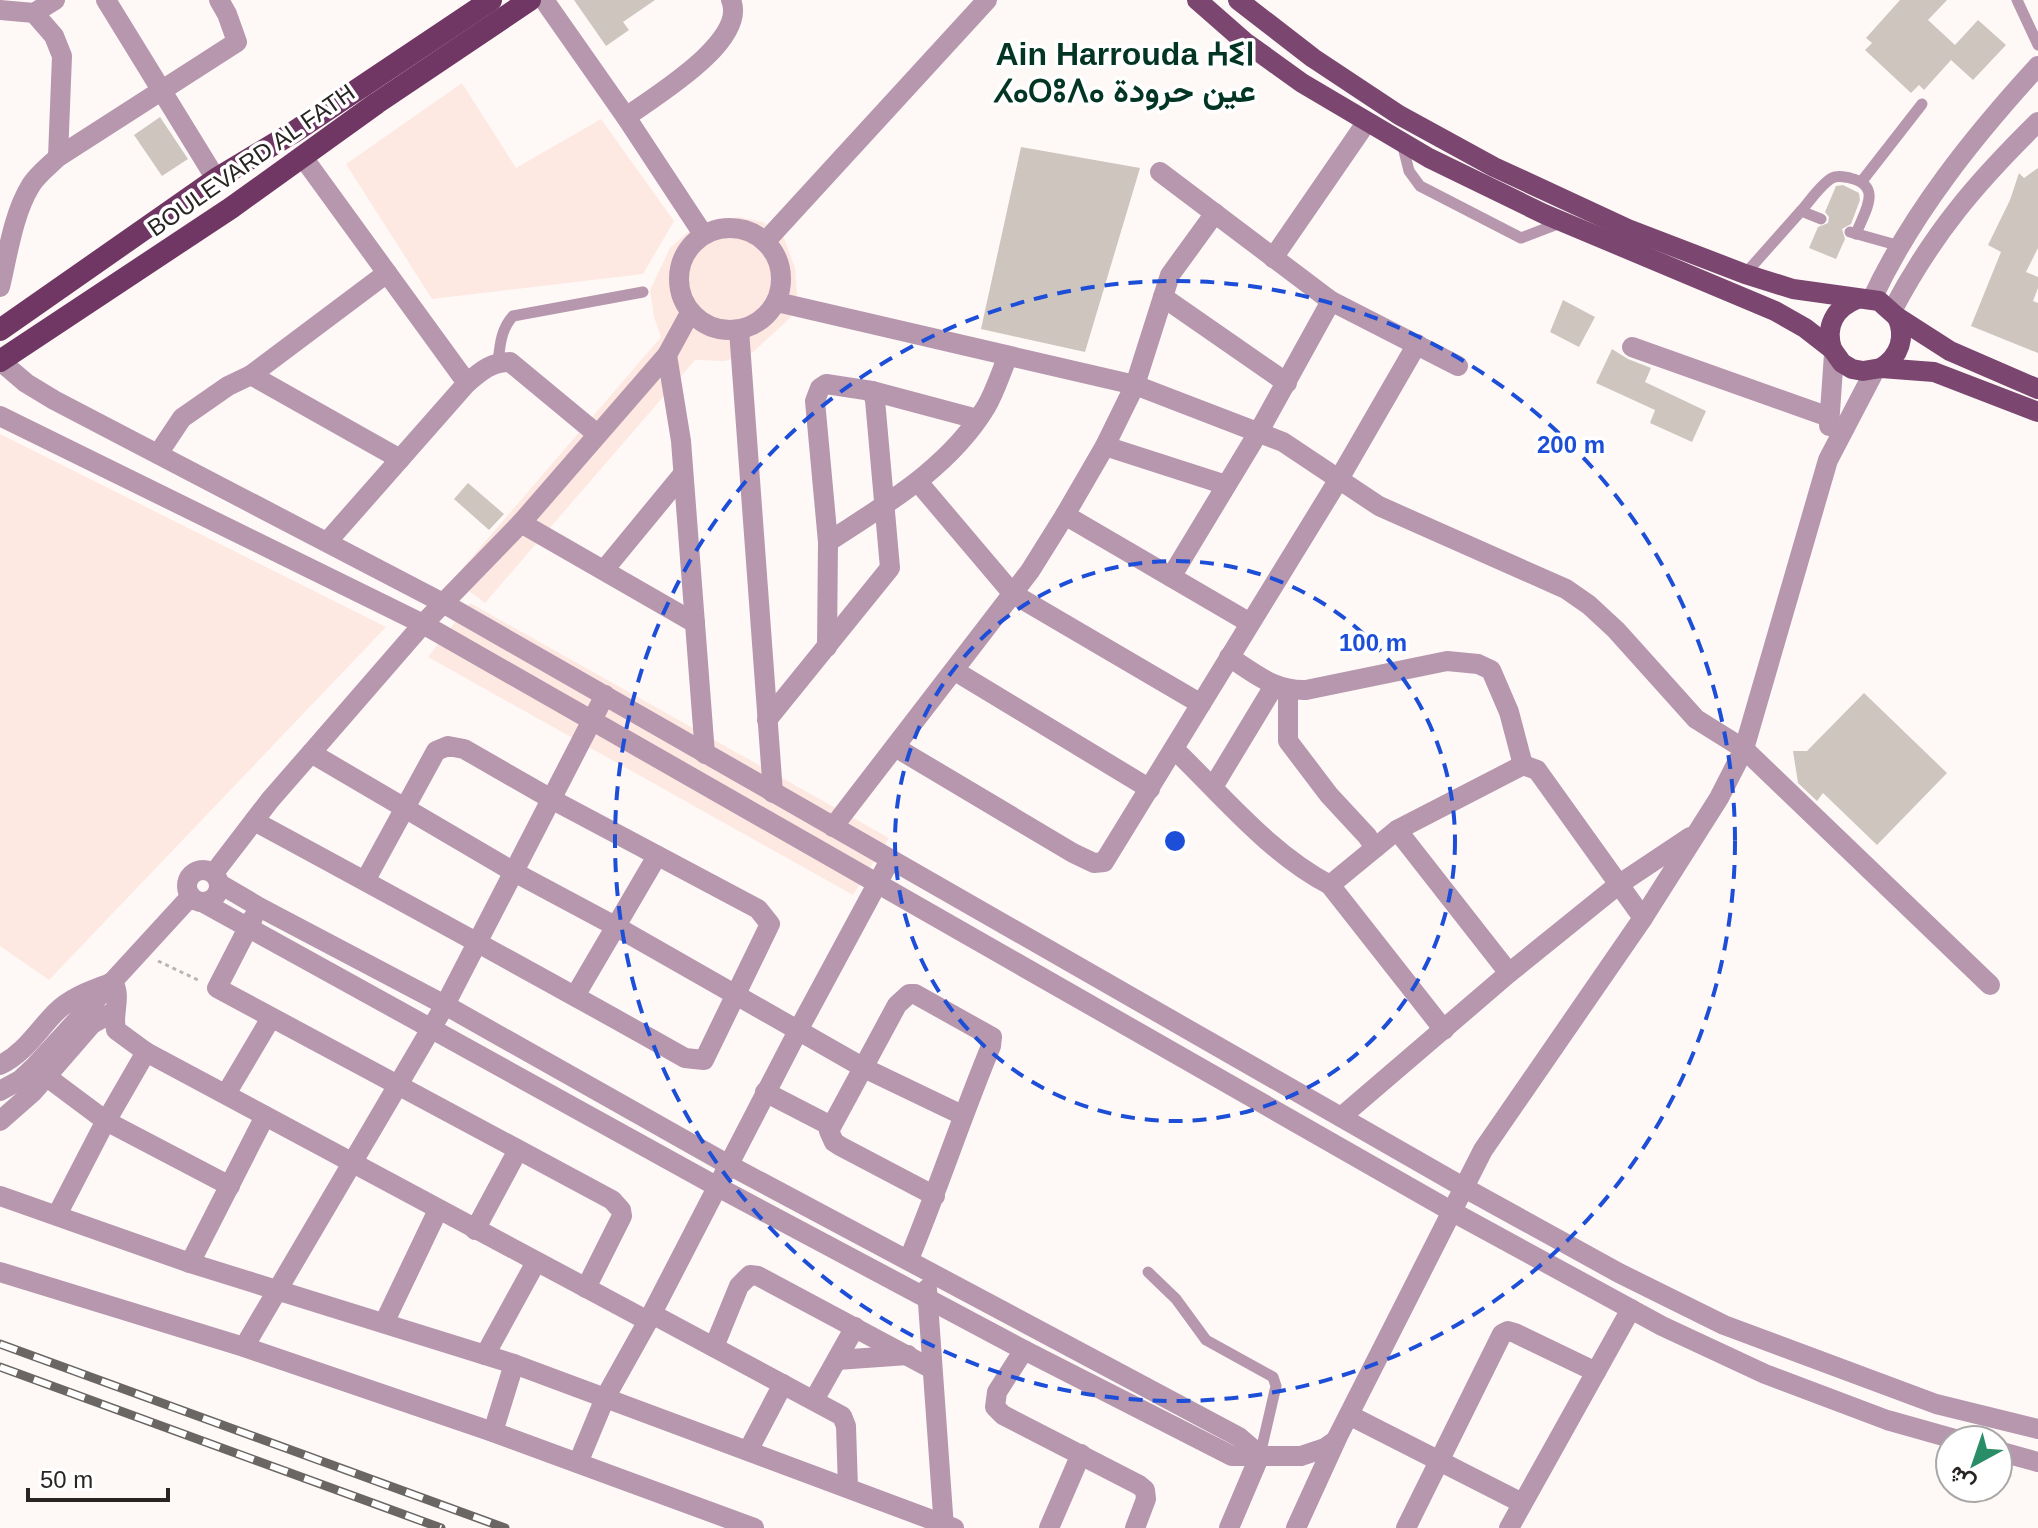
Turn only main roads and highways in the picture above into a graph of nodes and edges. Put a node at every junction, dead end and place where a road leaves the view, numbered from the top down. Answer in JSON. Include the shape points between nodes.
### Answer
{"nodes":[{"id":1,"x":491,"y":0,"type":"edge"},
{"id":2,"x":530,"y":0,"type":"edge"},
{"id":3,"x":1197,"y":0,"type":"edge"},
{"id":4,"x":1238,"y":0,"type":"edge"},
{"id":5,"x":1864,"y":299,"type":"junction"},
{"id":6,"x":1894,"y":314,"type":"junction"},
{"id":7,"x":0,"y":330,"type":"edge"},
{"id":8,"x":1833,"y":352,"type":"junction"},
{"id":9,"x":0,"y":361,"type":"edge"},
{"id":10,"x":1878,"y":369,"type":"junction"},
{"id":11,"x":2038,"y":389,"type":"edge"},
{"id":12,"x":2038,"y":412,"type":"edge"}],
"edges":[{"from":1,"to":7,"type":"highway","name":"BOULEVARD AL FATH","via":[[216,179]]},
{"from":2,"to":9,"type":"highway","name":"BOULEVARD AL FATH"},
{"from":3,"to":8,"type":"main road","via":[[1302,83],[1401,143],[1484,187],[1775,311]]},
{"from":4,"to":5,"type":"main road","via":[[1313,58],[1457,148],[1628,229],[1745,274],[1793,289]]},
{"from":5,"to":6,"type":"main road"},
{"from":5,"to":8,"type":"main road","via":[[1843,306],[1833,319]]},
{"from":6,"to":10,"type":"main road","via":[[1901,333],[1899,350]]},
{"from":6,"to":11,"type":"main road","via":[[1950,351]]},
{"from":8,"to":10,"type":"main road","via":[[1852,369]]},
{"from":10,"to":12,"type":"main road","via":[[1934,372]]}]}
